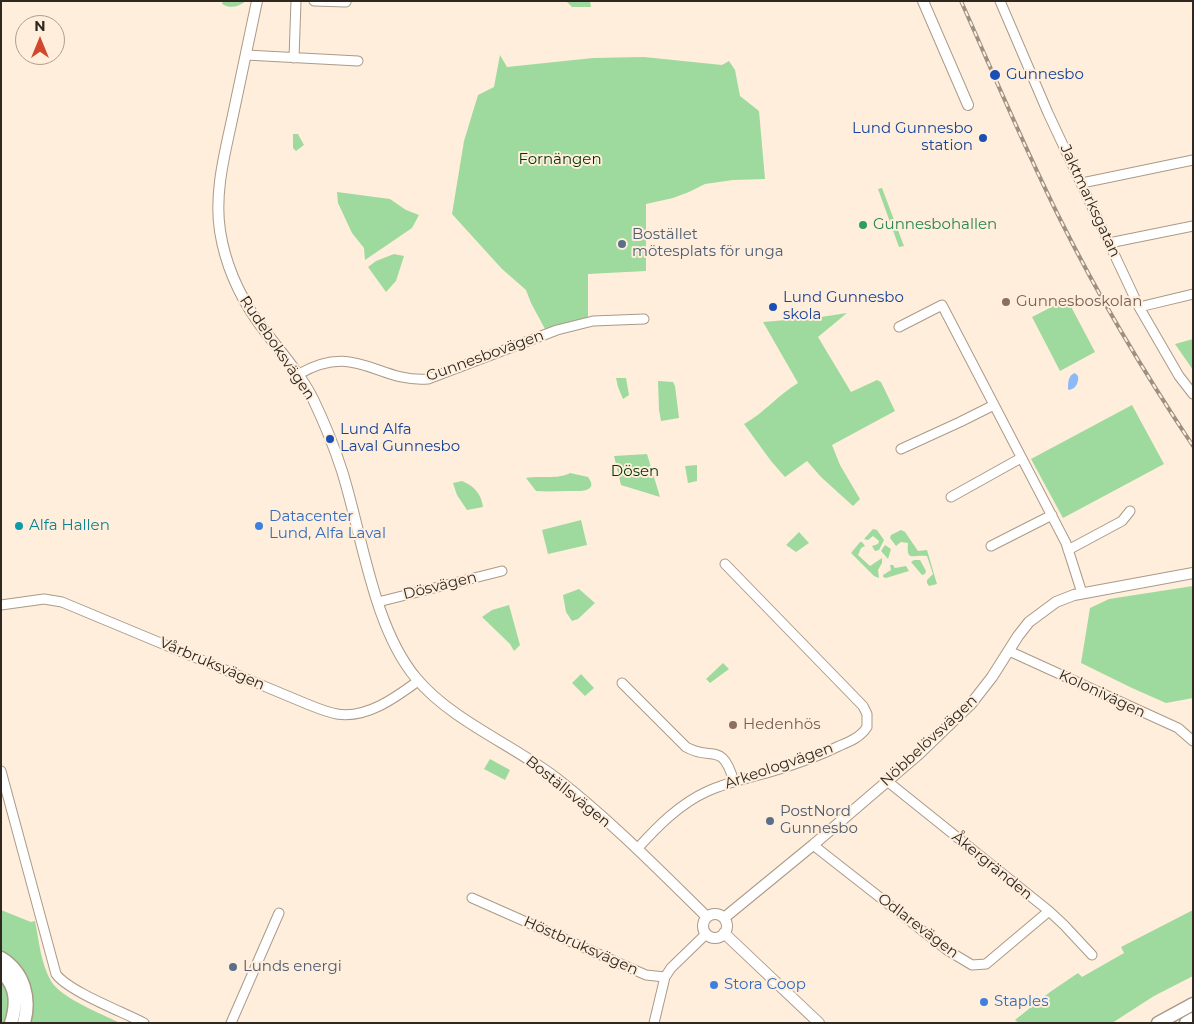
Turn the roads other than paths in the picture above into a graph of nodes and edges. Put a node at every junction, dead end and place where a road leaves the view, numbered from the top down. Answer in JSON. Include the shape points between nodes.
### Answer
{"nodes":[{"id":1,"x":257,"y":1,"type":"edge"},
{"id":2,"x":296,"y":1,"type":"edge"},
{"id":3,"x":314,"y":1,"type":"edge"},
{"id":4,"x":922,"y":1,"type":"edge"},
{"id":5,"x":1000,"y":1,"type":"edge"},
{"id":6,"x":346,"y":2,"type":"edge"},
{"id":7,"x":246,"y":55,"type":"junction"},
{"id":8,"x":294,"y":58,"type":"junction"},
{"id":9,"x":358,"y":61,"type":"dead end"},
{"id":10,"x":968,"y":105,"type":"dead end"},
{"id":11,"x":1193,"y":160,"type":"edge"},
{"id":12,"x":1082,"y":183,"type":"junction"},
{"id":13,"x":1193,"y":226,"type":"edge"},
{"id":14,"x":1109,"y":243,"type":"junction"},
{"id":15,"x":1193,"y":294,"type":"edge"},
{"id":16,"x":1139,"y":307,"type":"junction"},
{"id":17,"x":644,"y":319,"type":"dead end"},
{"id":18,"x":899,"y":327,"type":"dead end"},
{"id":19,"x":299,"y":374,"type":"junction"},
{"id":20,"x":1193,"y":394,"type":"edge"},
{"id":21,"x":994,"y":405,"type":"junction"},
{"id":22,"x":901,"y":449,"type":"dead end"},
{"id":23,"x":1022,"y":458,"type":"junction"},
{"id":24,"x":951,"y":497,"type":"dead end"},
{"id":25,"x":1130,"y":511,"type":"dead end"},
{"id":26,"x":1052,"y":515,"type":"junction"},
{"id":27,"x":991,"y":546,"type":"dead end"},
{"id":28,"x":1068,"y":550,"type":"junction"},
{"id":29,"x":725,"y":564,"type":"dead end"},
{"id":30,"x":502,"y":571,"type":"dead end"},
{"id":31,"x":1193,"y":573,"type":"edge"},
{"id":32,"x":1082,"y":593,"type":"junction"},
{"id":33,"x":378,"y":602,"type":"junction"},
{"id":34,"x":1,"y":605,"type":"edge"},
{"id":35,"x":1009,"y":650,"type":"junction"},
{"id":36,"x":418,"y":681,"type":"junction"},
{"id":37,"x":622,"y":683,"type":"dead end"},
{"id":38,"x":1193,"y":741,"type":"edge"},
{"id":39,"x":1,"y":771,"type":"edge"},
{"id":40,"x":887,"y":781,"type":"junction"},
{"id":41,"x":734,"y":782,"type":"junction"},
{"id":42,"x":813,"y":845,"type":"junction"},
{"id":43,"x":637,"y":849,"type":"junction"},
{"id":44,"x":472,"y":898,"type":"dead end"},
{"id":45,"x":1049,"y":912,"type":"junction"},
{"id":46,"x":279,"y":913,"type":"dead end"},
{"id":47,"x":707,"y":917,"type":"junction"},
{"id":48,"x":724,"y":918,"type":"junction"},
{"id":49,"x":724,"y":933,"type":"junction"},
{"id":50,"x":706,"y":934,"type":"junction"},
{"id":51,"x":1092,"y":955,"type":"dead end"},
{"id":52,"x":1,"y":958,"type":"edge"},
{"id":53,"x":1,"y":972,"type":"edge"},
{"id":54,"x":665,"y":977,"type":"junction"},
{"id":55,"x":1193,"y":1004,"type":"edge"},
{"id":56,"x":1193,"y":1019,"type":"edge"},
{"id":57,"x":12,"y":1023,"type":"edge"},
{"id":58,"x":24,"y":1023,"type":"edge"},
{"id":59,"x":144,"y":1023,"type":"edge"},
{"id":60,"x":231,"y":1023,"type":"edge"},
{"id":61,"x":654,"y":1023,"type":"edge"},
{"id":62,"x":819,"y":1023,"type":"edge"},
{"id":63,"x":1158,"y":1023,"type":"edge"},
{"id":64,"x":1186,"y":1023,"type":"edge"}],
"edges":[{"from":1,"to":7,"type":"street","name":"Rudeboksvägen"},
{"from":2,"to":8,"type":"street"},
{"from":3,"to":6,"type":"street"},
{"from":4,"to":10,"type":"street"},
{"from":5,"to":12,"type":"street","name":"Jaktmarksgatan"},
{"from":7,"to":8,"type":"street"},
{"from":7,"to":19,"type":"street","name":"Rudeboksvägen","via":[[221,178],[220,230],[227,260],[240,292],[259,323]]},
{"from":8,"to":9,"type":"street"},
{"from":11,"to":12,"type":"street"},
{"from":12,"to":14,"type":"street","name":"Jaktmarksgatan"},
{"from":13,"to":14,"type":"street"},
{"from":14,"to":16,"type":"street","name":"Jaktmarksgatan"},
{"from":15,"to":16,"type":"street"},
{"from":16,"to":20,"type":"street","name":"Jaktmarksgatan"},
{"from":17,"to":19,"type":"street","name":"Gunnesbovägen","via":[[593,321],[557,330],[428,379],[411,379],[342,361],[321,364]]},
{"from":18,"to":21,"type":"street","via":[[942,305]]},
{"from":19,"to":33,"type":"street","name":"Rudeboksvägen","via":[[342,470]]},
{"from":21,"to":22,"type":"street"},
{"from":21,"to":23,"type":"street"},
{"from":23,"to":24,"type":"street"},
{"from":23,"to":26,"type":"street"},
{"from":25,"to":28,"type":"street","via":[[1122,521]]},
{"from":26,"to":27,"type":"street"},
{"from":26,"to":28,"type":"street"},
{"from":28,"to":32,"type":"street"},
{"from":29,"to":41,"type":"street","name":"Arkeologvägen","via":[[858,699],[868,721],[867,728],[859,736],[830,750],[790,766]]},
{"from":30,"to":33,"type":"street","name":"Dösvägen"},
{"from":31,"to":32,"type":"street","name":"Nöbbelövsvägen"},
{"from":32,"to":35,"type":"street","name":"Nöbbelövsvägen","via":[[1056,602],[1038,615],[1023,629]]},
{"from":33,"to":36,"type":"street","name":"Rudeboksvägen","via":[[400,655]]},
{"from":34,"to":36,"type":"street","name":"Vårbruksvägen","via":[[44,599],[62,602],[307,704],[339,714],[355,714],[374,708]]},
{"from":35,"to":38,"type":"street","name":"Kolonivägen","via":[[1178,728]]},
{"from":35,"to":40,"type":"street","name":"Nöbbelövsvägen","via":[[971,704]]},
{"from":36,"to":43,"type":"street","name":"Boställsvägen","via":[[462,717],[556,778]]},
{"from":37,"to":41,"type":"street","via":[[686,747],[723,758],[730,766]]},
{"from":39,"to":59,"type":"street","via":[[56,974],[63,982]]},
{"from":40,"to":42,"type":"street","name":"Nöbbelövsvägen"},
{"from":40,"to":45,"type":"street","name":"Åkergränden"},
{"from":41,"to":43,"type":"street","name":"Arkeologvägen","via":[[707,792],[677,810]]},
{"from":42,"to":45,"type":"street","name":"Odlarevägen","via":[[951,953],[972,965],[986,964]]},
{"from":42,"to":48,"type":"street","name":"Nöbbelövsvägen"},
{"from":43,"to":47,"type":"street","name":"Boställsvägen"},
{"from":44,"to":54,"type":"street","name":"Höstbruksvägen","via":[[639,972]]},
{"from":45,"to":51,"type":"street","name":"Åkergränden"},
{"from":46,"to":60,"type":"street"},
{"from":47,"to":48,"type":"street","via":[[715,914]]},
{"from":47,"to":50,"type":"street","via":[[703,924]]},
{"from":48,"to":49,"type":"street","via":[[727,925]]},
{"from":49,"to":50,"type":"street","via":[[716,938]]},
{"from":49,"to":62,"type":"street"},
{"from":50,"to":54,"type":"street"},
{"from":52,"to":58,"type":"main road","via":[[20,976],[26,990]]},
{"from":53,"to":57,"type":"main road","via":[[12,984],[15,995]]},
{"from":54,"to":61,"type":"street"},
{"from":55,"to":63,"type":"main road"},
{"from":56,"to":64,"type":"main road"}]}
